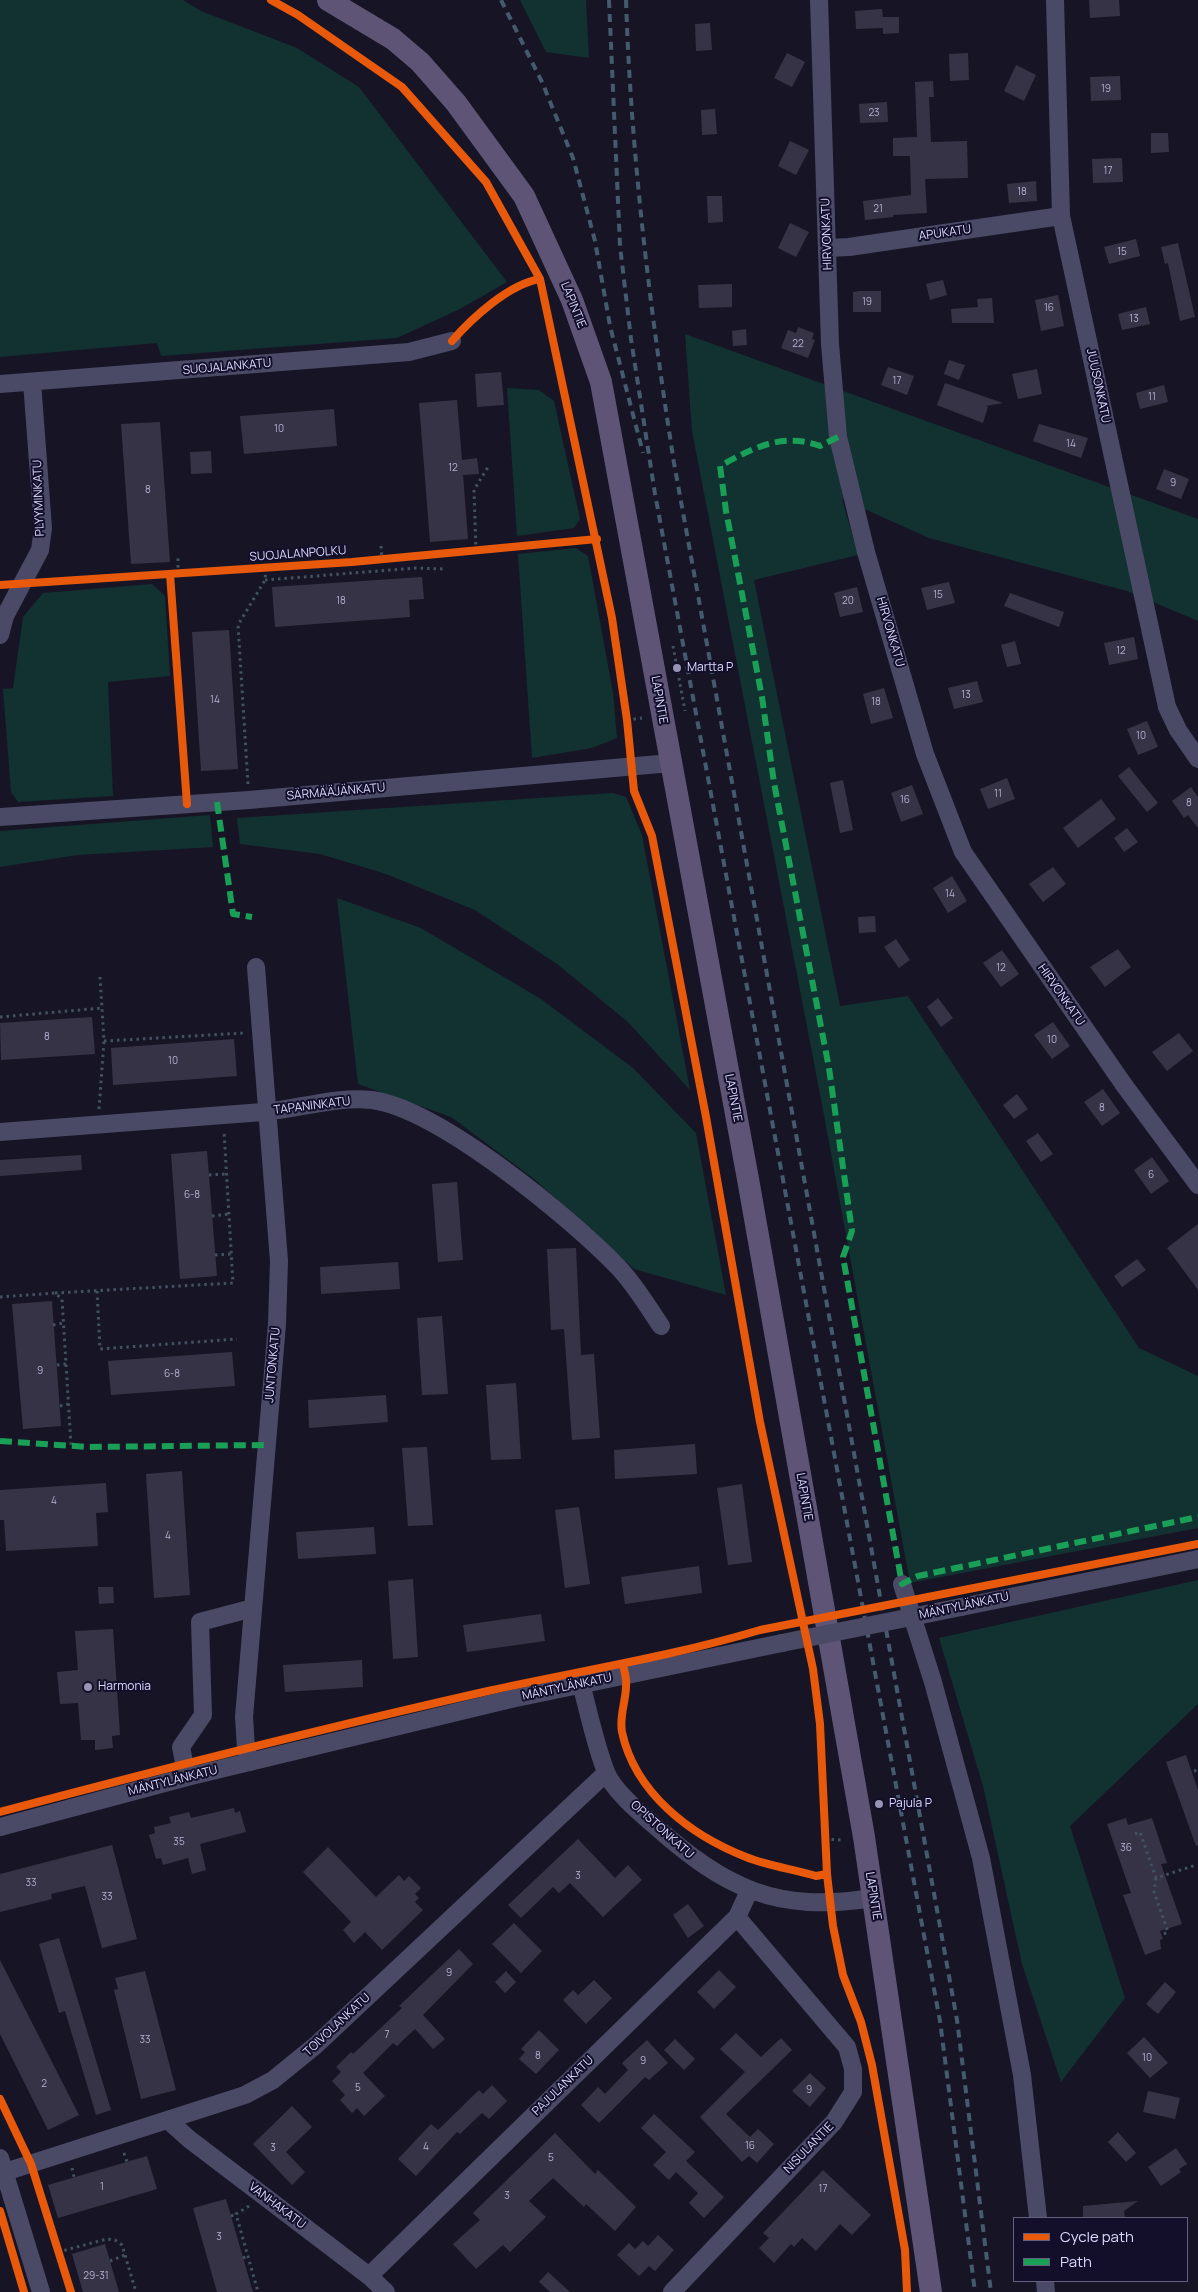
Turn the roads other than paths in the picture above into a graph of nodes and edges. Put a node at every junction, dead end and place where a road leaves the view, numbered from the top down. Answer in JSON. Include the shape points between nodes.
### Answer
{"nodes":[{"id":1,"x":328,"y":0,"type":"edge"},
{"id":2,"x":819,"y":0,"type":"edge"},
{"id":3,"x":1055,"y":0,"type":"edge"},
{"id":4,"x":1061,"y":216,"type":"junction"},
{"id":5,"x":828,"y":248,"type":"junction"},
{"id":6,"x":452,"y":341,"type":"dead end"},
{"id":7,"x":32,"y":382,"type":"junction"},
{"id":8,"x":0,"y":384,"type":"edge"},
{"id":9,"x":0,"y":636,"type":"edge"},
{"id":10,"x":1198,"y":760,"type":"edge"},
{"id":11,"x":671,"y":763,"type":"junction"},
{"id":12,"x":0,"y":817,"type":"edge"},
{"id":13,"x":256,"y":967,"type":"dead end"},
{"id":14,"x":267,"y":1111,"type":"junction"},
{"id":15,"x":0,"y":1132,"type":"edge"},
{"id":16,"x":1198,"y":1185,"type":"edge"},
{"id":17,"x":661,"y":1326,"type":"dead end"},
{"id":18,"x":1198,"y":1559,"type":"edge"},
{"id":19,"x":902,"y":1584,"type":"dead end"},
{"id":20,"x":253,"y":1608,"type":"junction"},
{"id":21,"x":581,"y":1684,"type":"junction"},
{"id":22,"x":250,"y":1762,"type":"junction"},
{"id":23,"x":606,"y":1773,"type":"junction"},
{"id":24,"x":187,"y":1777,"type":"junction"},
{"id":25,"x":0,"y":1827,"type":"edge"},
{"id":26,"x":749,"y":1891,"type":"junction"},
{"id":27,"x":873,"y":1898,"type":"junction"},
{"id":28,"x":737,"y":1917,"type":"junction"},
{"id":29,"x":169,"y":2121,"type":"junction"},
{"id":30,"x":2,"y":2165,"type":"edge"},
{"id":31,"x":1038,"y":2217,"type":"edge"},
{"id":32,"x":369,"y":2276,"type":"junction"},
{"id":33,"x":41,"y":2292,"type":"edge"},
{"id":34,"x":386,"y":2292,"type":"edge"},
{"id":35,"x":672,"y":2292,"type":"edge"},
{"id":36,"x":931,"y":2292,"type":"edge"}],
"edges":[{"from":1,"to":11,"type":"main road","name":"LAPINTIE","via":[[393,39],[420,62],[456,103],[524,196],[572,300],[601,382]]},
{"from":2,"to":5,"type":"street","name":"HIRVONKATU"},
{"from":3,"to":4,"type":"street","name":"JUUSONKATU"},
{"from":4,"to":5,"type":"street","name":"APUKATU"},
{"from":4,"to":10,"type":"street","name":"JUUSONKATU","via":[[1167,707]]},
{"from":5,"to":16,"type":"street","name":"HIRVONKATU","via":[[830,344],[838,437],[866,552],[925,754],[963,852],[1124,1085]]},
{"from":6,"to":7,"type":"street","name":"SUOJALANKATU","via":[[409,352]]},
{"from":7,"to":8,"type":"street","name":"SUOJALANKATU"},
{"from":7,"to":9,"type":"street","name":"PLYYMINKATU","via":[[43,528],[40,550],[5,616]]},
{"from":11,"to":12,"type":"street","name":"SÄRMÄÄJÄNKATU","via":[[249,800]]},
{"from":11,"to":27,"type":"main road","name":"LAPINTIE","via":[[750,1189]]},
{"from":13,"to":14,"type":"street","name":"JUNTONKATU"},
{"from":14,"to":15,"type":"street","name":"TAPANINKATU"},
{"from":14,"to":17,"type":"street","name":"TAPANINKATU","via":[[345,1100],[372,1100],[402,1107],[449,1132],[567,1221],[620,1269]]},
{"from":14,"to":20,"type":"street","name":"JUNTONKATU","via":[[279,1270]]},
{"from":18,"to":21,"type":"street","name":"MÄNTYLÄNKATU","bridge":true},
{"from":19,"to":31,"type":"street","via":[[933,1682],[981,1858],[1022,2075]]},
{"from":20,"to":22,"type":"street","name":"JUNTONKATU","via":[[244,1717]]},
{"from":20,"to":24,"type":"street","via":[[200,1622],[203,1715],[181,1747]]},
{"from":21,"to":22,"type":"street","name":"MÄNTYLÄNKATU"},
{"from":21,"to":23,"type":"street","name":"OPISTONKATU"},
{"from":22,"to":24,"type":"street","name":"MÄNTYLÄNKATU"},
{"from":23,"to":26,"type":"street","name":"OPISTONKATU","via":[[640,1813],[688,1856]]},
{"from":23,"to":29,"type":"street","name":"TOIVOLANKATU","via":[[286,2071],[245,2095]]},
{"from":24,"to":25,"type":"street","name":"MÄNTYLÄNKATU"},
{"from":26,"to":27,"type":"street","name":"OPISTONKATU","via":[[811,1903],[844,1903]]},
{"from":26,"to":28,"type":"street","name":"PAJULANKATU"},
{"from":27,"to":36,"type":"main road","name":"LAPINTIE"},
{"from":28,"to":32,"type":"street","name":"PAJULANKATU"},
{"from":28,"to":35,"type":"street","name":"NISULANTIE","via":[[847,2047],[853,2069],[853,2092],[834,2122]]},
{"from":29,"to":30,"type":"street","name":"TOIVOLANKATU"},
{"from":29,"to":32,"type":"street","name":"VANHAKATU"},
{"from":30,"to":33,"type":"street"},
{"from":32,"to":34,"type":"street","name":"VANHAKATU"}]}
